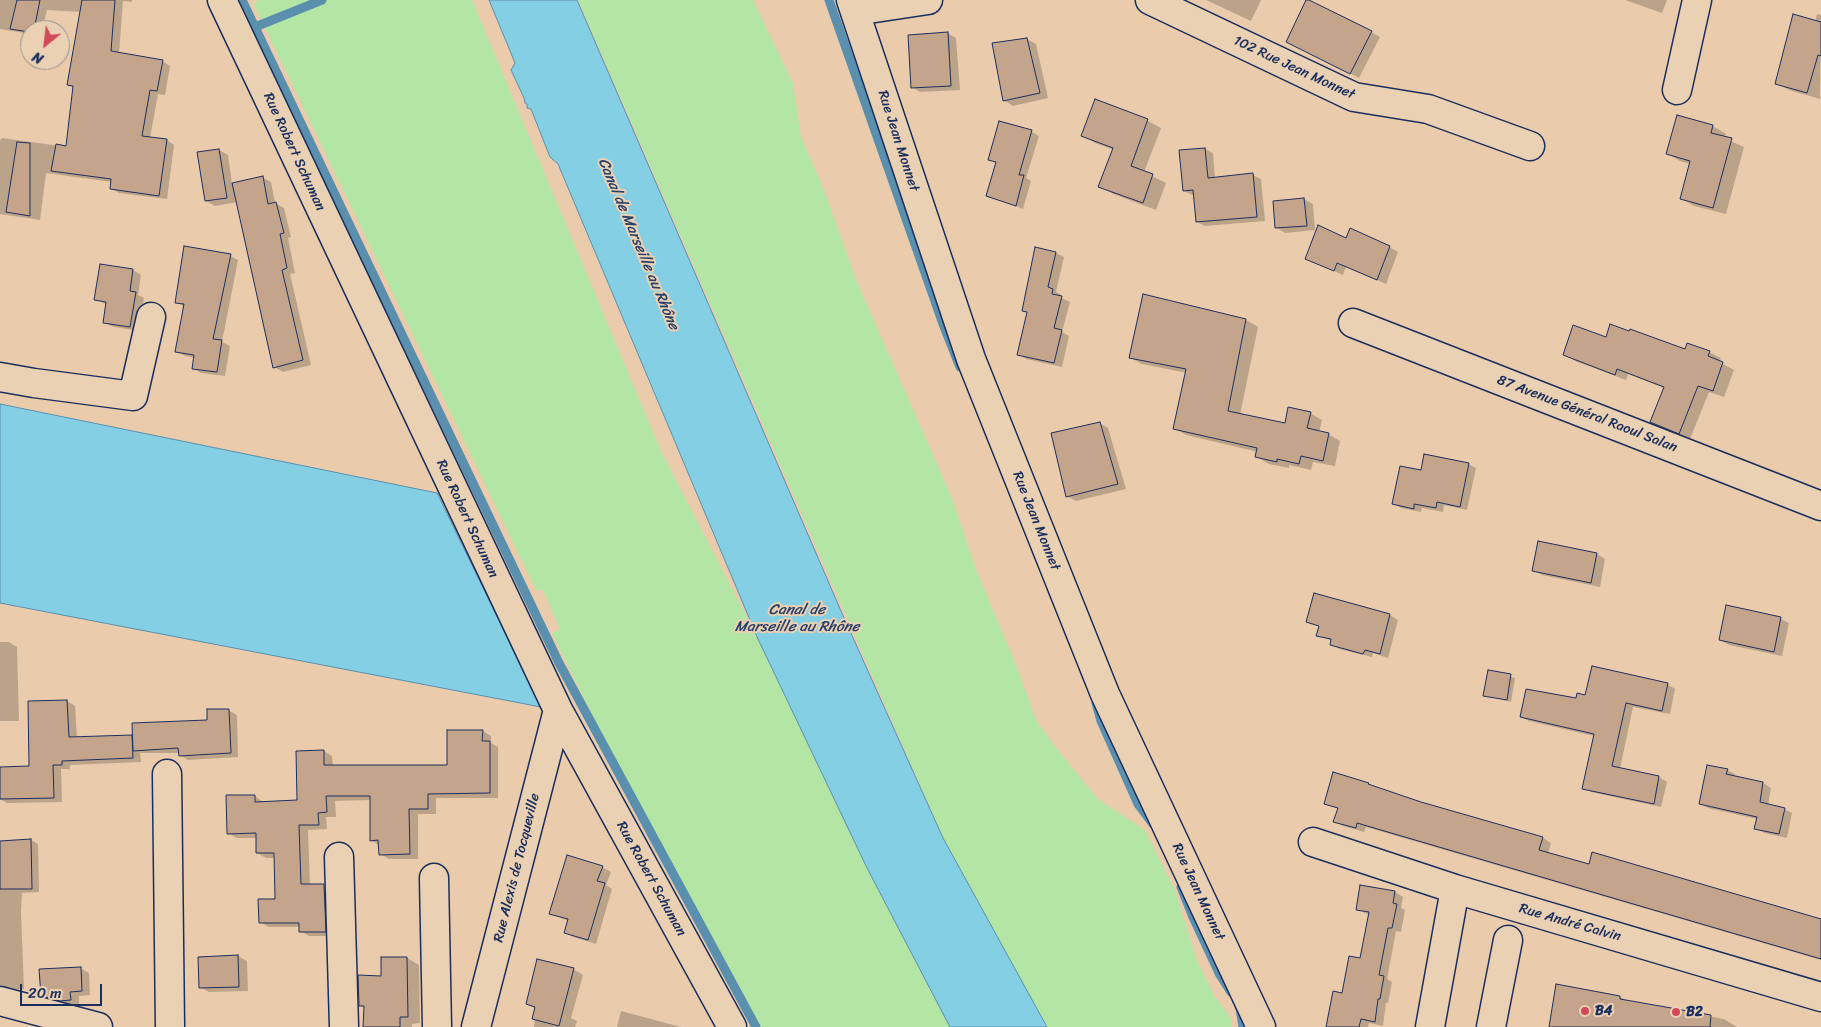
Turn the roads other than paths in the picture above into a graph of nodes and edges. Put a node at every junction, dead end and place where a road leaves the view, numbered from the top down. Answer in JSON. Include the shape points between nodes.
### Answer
{"nodes":[{"id":1,"x":222,"y":0,"type":"edge"},
{"id":2,"x":928,"y":0,"type":"edge"},
{"id":3,"x":1150,"y":0,"type":"edge"},
{"id":4,"x":1697,"y":0,"type":"edge"},
{"id":5,"x":853,"y":6,"type":"edge"},
{"id":6,"x":1677,"y":90,"type":"dead end"},
{"id":7,"x":1530,"y":146,"type":"dead end"},
{"id":8,"x":151,"y":316,"type":"dead end"},
{"id":9,"x":1353,"y":323,"type":"dead end"},
{"id":10,"x":0,"y":377,"type":"edge"},
{"id":11,"x":1821,"y":506,"type":"edge"},
{"id":12,"x":558,"y":710,"type":"junction"},
{"id":13,"x":167,"y":774,"type":"dead end"},
{"id":14,"x":1313,"y":842,"type":"dead end"},
{"id":15,"x":339,"y":857,"type":"dead end"},
{"id":16,"x":434,"y":878,"type":"dead end"},
{"id":17,"x":1455,"y":888,"type":"junction"},
{"id":18,"x":1508,"y":940,"type":"dead end"},
{"id":19,"x":1821,"y":997,"type":"edge"},
{"id":20,"x":0,"y":1001,"type":"edge"},
{"id":21,"x":98,"y":1027,"type":"edge"},
{"id":22,"x":170,"y":1027,"type":"edge"},
{"id":23,"x":344,"y":1027,"type":"edge"},
{"id":24,"x":437,"y":1027,"type":"edge"},
{"id":25,"x":476,"y":1027,"type":"edge"},
{"id":26,"x":732,"y":1027,"type":"edge"},
{"id":27,"x":1260,"y":1027,"type":"edge"},
{"id":28,"x":1430,"y":1027,"type":"edge"},
{"id":29,"x":1491,"y":1027,"type":"edge"}],
"edges":[{"from":1,"to":12,"type":"street","name":"Rue Robert Schuman"},
{"from":2,"to":5,"type":"street"},
{"from":3,"to":7,"type":"street","name":"102 Rue Jean Monnet","via":[[1354,97],[1428,109]]},
{"from":4,"to":6,"type":"street"},
{"from":5,"to":27,"type":"street","name":"Rue Jean Monnet","via":[[974,368],[1105,694]]},
{"from":8,"to":10,"type":"street","via":[[134,396]]},
{"from":9,"to":11,"type":"street","name":"87 Avenue Général Raoul Salan"},
{"from":12,"to":25,"type":"street","name":"Rue Alexis de Tocqueville"},
{"from":12,"to":26,"type":"street","name":"Rue Robert Schuman"},
{"from":13,"to":22,"type":"street"},
{"from":14,"to":17,"type":"street","name":"Rue André Calvin"},
{"from":15,"to":23,"type":"street"},
{"from":16,"to":24,"type":"street"},
{"from":17,"to":19,"type":"street","name":"Rue André Calvin"},
{"from":17,"to":28,"type":"street"},
{"from":18,"to":29,"type":"street"},
{"from":20,"to":21,"type":"street"}]}
